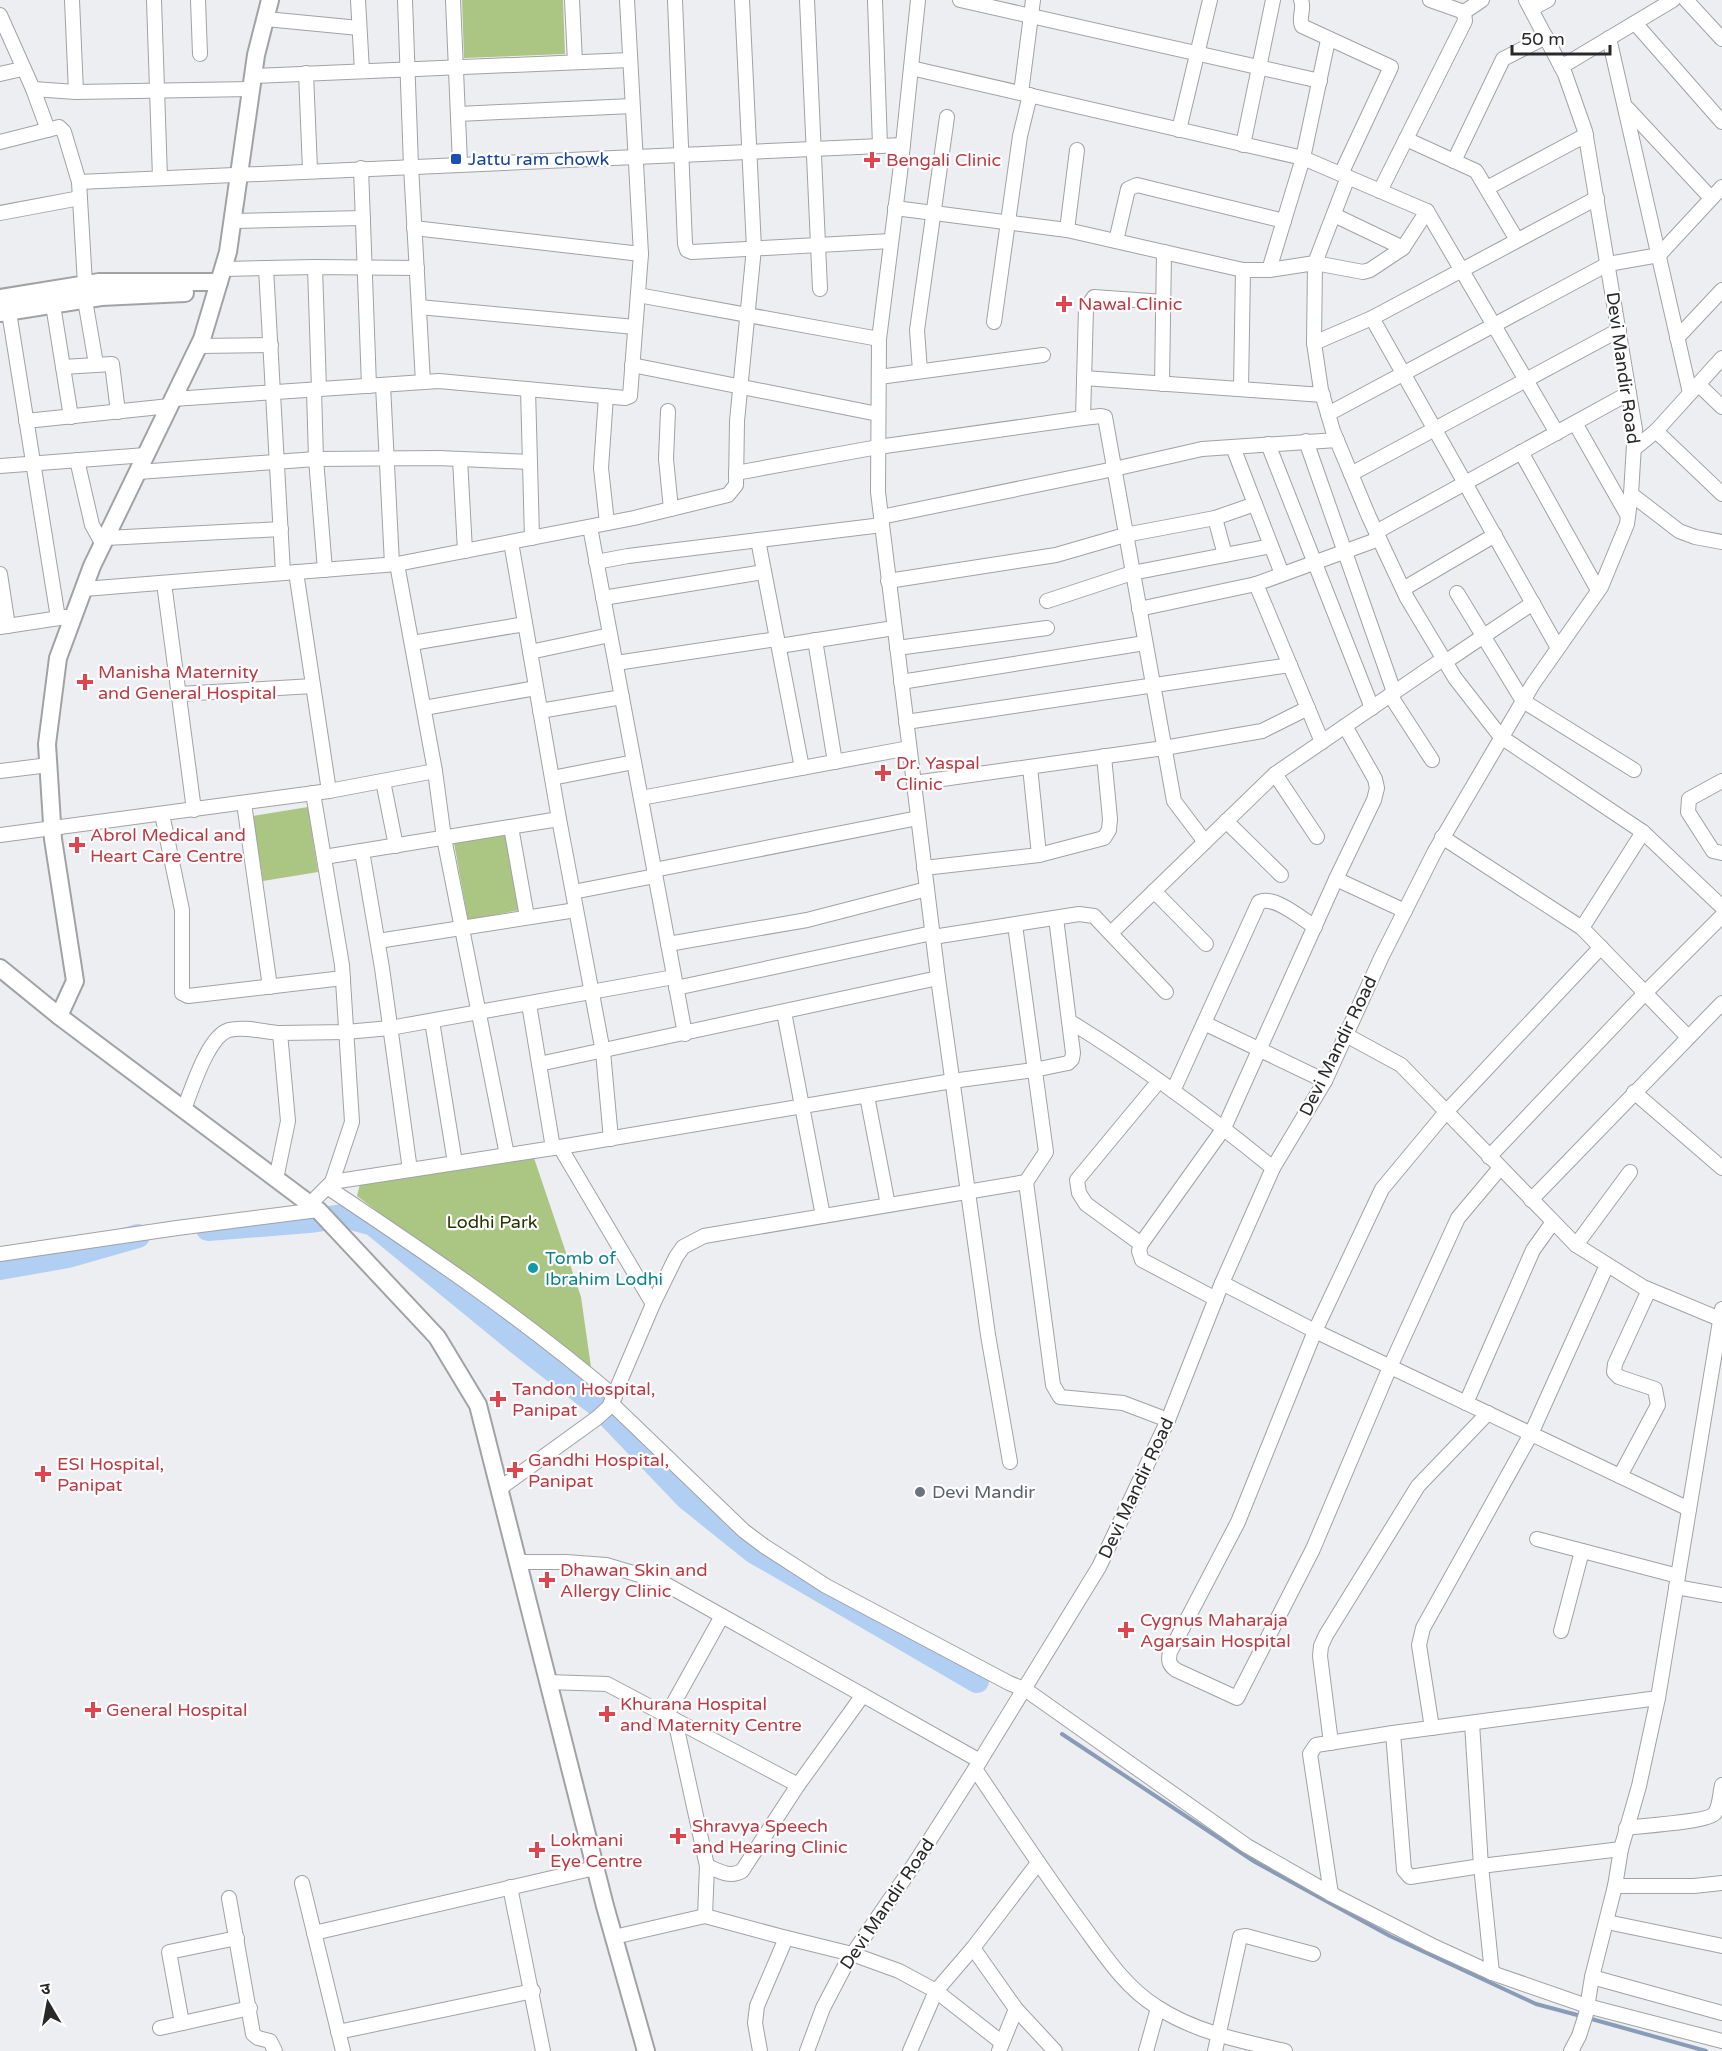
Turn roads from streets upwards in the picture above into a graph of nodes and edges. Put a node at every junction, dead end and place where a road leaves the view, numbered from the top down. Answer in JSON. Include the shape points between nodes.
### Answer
{"nodes":[{"id":1,"x":72,"y":0,"type":"edge"},
{"id":2,"x":154,"y":0,"type":"edge"},
{"id":3,"x":198,"y":0,"type":"edge"},
{"id":4,"x":270,"y":0,"type":"edge"},
{"id":5,"x":358,"y":0,"type":"edge"},
{"id":6,"x":405,"y":0,"type":"edge"},
{"id":7,"x":453,"y":0,"type":"edge"},
{"id":8,"x":572,"y":0,"type":"edge"},
{"id":9,"x":627,"y":0,"type":"edge"},
{"id":10,"x":675,"y":0,"type":"edge"},
{"id":11,"x":742,"y":0,"type":"edge"},
{"id":12,"x":807,"y":0,"type":"edge"},
{"id":13,"x":874,"y":0,"type":"edge"},
{"id":14,"x":918,"y":0,"type":"edge"},
{"id":15,"x":960,"y":0,"type":"edge"},
{"id":16,"x":1032,"y":0,"type":"edge"},
{"id":17,"x":1210,"y":0,"type":"edge"},
{"id":18,"x":1273,"y":0,"type":"edge"},
{"id":19,"x":1301,"y":0,"type":"edge"},
{"id":20,"x":1430,"y":0,"type":"edge"},
{"id":21,"x":1482,"y":0,"type":"edge"},
{"id":22,"x":1548,"y":0,"type":"edge"},
{"id":23,"x":1673,"y":0,"type":"edge"},
{"id":24,"x":1686,"y":0,"type":"edge"},
{"id":25,"x":1529,"y":5,"type":"edge"},
{"id":26,"x":1464,"y":12,"type":"junction"},
{"id":27,"x":0,"y":15,"type":"edge"},
{"id":28,"x":1030,"y":16,"type":"junction"},
{"id":29,"x":266,"y":19,"type":"junction"},
{"id":30,"x":1635,"y":22,"type":"junction"},
{"id":31,"x":359,"y":28,"type":"junction"},
{"id":32,"x":1546,"y":37,"type":"junction"},
{"id":33,"x":1610,"y":38,"type":"junction"},
{"id":34,"x":1722,"y":39,"type":"edge"},
{"id":35,"x":1328,"y":40,"type":"junction"},
{"id":36,"x":200,"y":54,"type":"dead end"},
{"id":37,"x":1197,"y":54,"type":"junction"},
{"id":38,"x":630,"y":60,"type":"junction"},
{"id":39,"x":575,"y":62,"type":"junction"},
{"id":40,"x":456,"y":67,"type":"junction"},
{"id":41,"x":1561,"y":67,"type":"junction"},
{"id":42,"x":911,"y":68,"type":"junction"},
{"id":43,"x":1258,"y":68,"type":"junction"},
{"id":44,"x":22,"y":69,"type":"junction"},
{"id":45,"x":407,"y":69,"type":"junction"},
{"id":46,"x":362,"y":71,"type":"junction"},
{"id":47,"x":306,"y":73,"type":"junction"},
{"id":48,"x":0,"y":74,"type":"edge"},
{"id":49,"x":1320,"y":81,"type":"junction"},
{"id":50,"x":253,"y":82,"type":"junction"},
{"id":51,"x":33,"y":89,"type":"junction"},
{"id":52,"x":157,"y":91,"type":"junction"},
{"id":53,"x":76,"y":92,"type":"junction"},
{"id":54,"x":1025,"y":94,"type":"junction"},
{"id":55,"x":632,"y":106,"type":"junction"},
{"id":56,"x":1625,"y":106,"type":"junction"},
{"id":57,"x":458,"y":114,"type":"junction"},
{"id":58,"x":947,"y":117,"type":"dead end"},
{"id":59,"x":1722,"y":122,"type":"edge"},
{"id":60,"x":48,"y":130,"type":"junction"},
{"id":61,"x":1179,"y":130,"type":"junction"},
{"id":62,"x":1586,"y":135,"type":"junction"},
{"id":63,"x":1406,"y":139,"type":"junction"},
{"id":64,"x":0,"y":142,"type":"edge"},
{"id":65,"x":903,"y":145,"type":"junction"},
{"id":66,"x":1243,"y":145,"type":"junction"},
{"id":67,"x":880,"y":146,"type":"junction"},
{"id":68,"x":814,"y":149,"type":"junction"},
{"id":69,"x":1077,"y":150,"type":"dead end"},
{"id":70,"x":749,"y":152,"type":"junction"},
{"id":71,"x":681,"y":155,"type":"junction"},
{"id":72,"x":634,"y":157,"type":"junction"},
{"id":73,"x":1303,"y":158,"type":"junction"},
{"id":74,"x":1454,"y":161,"type":"junction"},
{"id":75,"x":460,"y":164,"type":"junction"},
{"id":76,"x":411,"y":166,"type":"junction"},
{"id":77,"x":361,"y":168,"type":"junction"},
{"id":78,"x":310,"y":170,"type":"junction"},
{"id":79,"x":239,"y":173,"type":"junction"},
{"id":80,"x":1345,"y":176,"type":"junction"},
{"id":81,"x":160,"y":178,"type":"junction"},
{"id":82,"x":79,"y":182,"type":"junction"},
{"id":83,"x":1722,"y":187,"type":"edge"},
{"id":84,"x":1487,"y":188,"type":"junction"},
{"id":85,"x":1380,"y":191,"type":"junction"},
{"id":86,"x":80,"y":198,"type":"junction"},
{"id":87,"x":1597,"y":198,"type":"junction"},
{"id":88,"x":1711,"y":198,"type":"junction"},
{"id":89,"x":896,"y":208,"type":"junction"},
{"id":90,"x":1427,"y":211,"type":"junction"},
{"id":91,"x":0,"y":213,"type":"edge"},
{"id":92,"x":934,"y":213,"type":"junction"},
{"id":93,"x":1334,"y":215,"type":"junction"},
{"id":94,"x":363,"y":218,"type":"junction"},
{"id":95,"x":232,"y":221,"type":"junction"},
{"id":96,"x":1284,"y":221,"type":"junction"},
{"id":97,"x":1008,"y":223,"type":"junction"},
{"id":98,"x":414,"y":228,"type":"junction"},
{"id":99,"x":1067,"y":230,"type":"junction"},
{"id":100,"x":1517,"y":240,"type":"junction"},
{"id":101,"x":891,"y":241,"type":"junction"},
{"id":102,"x":1116,"y":241,"type":"junction"},
{"id":103,"x":818,"y":244,"type":"junction"},
{"id":104,"x":754,"y":248,"type":"junction"},
{"id":105,"x":1403,"y":248,"type":"junction"},
{"id":106,"x":1164,"y":252,"type":"junction"},
{"id":107,"x":641,"y":254,"type":"junction"},
{"id":108,"x":1659,"y":255,"type":"junction"},
{"id":109,"x":1315,"y":263,"type":"junction"},
{"id":110,"x":1608,"y":264,"type":"junction"},
{"id":111,"x":315,"y":267,"type":"junction"},
{"id":112,"x":266,"y":268,"type":"junction"},
{"id":113,"x":365,"y":268,"type":"junction"},
{"id":114,"x":417,"y":268,"type":"junction"},
{"id":115,"x":1244,"y":270,"type":"junction"},
{"id":116,"x":1269,"y":270,"type":"junction"},
{"id":117,"x":1462,"y":270,"type":"junction"},
{"id":118,"x":219,"y":282,"type":"junction"},
{"id":119,"x":820,"y":289,"type":"dead end"},
{"id":120,"x":1722,"y":290,"type":"edge"},
{"id":121,"x":85,"y":292,"type":"junction"},
{"id":122,"x":638,"y":295,"type":"junction"},
{"id":123,"x":1164,"y":302,"type":"junction"},
{"id":124,"x":54,"y":305,"type":"junction"},
{"id":125,"x":419,"y":306,"type":"junction"},
{"id":126,"x":3,"y":308,"type":"edge"},
{"id":127,"x":747,"y":316,"type":"junction"},
{"id":128,"x":1372,"y":318,"type":"junction"},
{"id":129,"x":994,"y":322,"type":"dead end"},
{"id":130,"x":1494,"y":325,"type":"junction"},
{"id":131,"x":635,"y":327,"type":"junction"},
{"id":132,"x":1619,"y":330,"type":"junction"},
{"id":133,"x":1677,"y":338,"type":"junction"},
{"id":134,"x":879,"y":339,"type":"junction"},
{"id":135,"x":1314,"y":343,"type":"junction"},
{"id":136,"x":271,"y":345,"type":"junction"},
{"id":137,"x":199,"y":346,"type":"junction"},
{"id":138,"x":1043,"y":355,"type":"dead end"},
{"id":139,"x":1722,"y":357,"type":"edge"},
{"id":140,"x":96,"y":364,"type":"junction"},
{"id":141,"x":632,"y":365,"type":"junction"},
{"id":142,"x":63,"y":367,"type":"junction"},
{"id":143,"x":920,"y":371,"type":"junction"},
{"id":144,"x":1404,"y":374,"type":"junction"},
{"id":145,"x":879,"y":377,"type":"junction"},
{"id":146,"x":1084,"y":378,"type":"junction"},
{"id":147,"x":1526,"y":380,"type":"junction"},
{"id":148,"x":423,"y":382,"type":"junction"},
{"id":149,"x":1162,"y":384,"type":"junction"},
{"id":150,"x":740,"y":385,"type":"junction"},
{"id":151,"x":376,"y":386,"type":"junction"},
{"id":152,"x":316,"y":389,"type":"junction"},
{"id":153,"x":528,"y":389,"type":"junction"},
{"id":154,"x":1241,"y":389,"type":"junction"},
{"id":155,"x":1694,"y":389,"type":"junction"},
{"id":156,"x":274,"y":392,"type":"junction"},
{"id":157,"x":1629,"y":393,"type":"junction"},
{"id":158,"x":1323,"y":395,"type":"junction"},
{"id":159,"x":606,"y":396,"type":"junction"},
{"id":160,"x":171,"y":403,"type":"junction"},
{"id":161,"x":1722,"y":407,"type":"edge"},
{"id":162,"x":668,"y":411,"type":"dead end"},
{"id":163,"x":118,"y":412,"type":"junction"},
{"id":164,"x":879,"y":414,"type":"junction"},
{"id":165,"x":1328,"y":414,"type":"junction"},
{"id":166,"x":71,"y":417,"type":"junction"},
{"id":167,"x":1083,"y":418,"type":"junction"},
{"id":168,"x":26,"y":421,"type":"junction"},
{"id":169,"x":1575,"y":423,"type":"junction"},
{"id":170,"x":1435,"y":429,"type":"junction"},
{"id":171,"x":1656,"y":431,"type":"junction"},
{"id":172,"x":1557,"y":433,"type":"junction"},
{"id":173,"x":1337,"y":440,"type":"junction"},
{"id":174,"x":1306,"y":441,"type":"junction"},
{"id":175,"x":1268,"y":444,"type":"junction"},
{"id":176,"x":878,"y":447,"type":"junction"},
{"id":177,"x":1233,"y":447,"type":"junction"},
{"id":178,"x":1635,"y":448,"type":"junction"},
{"id":179,"x":1521,"y":452,"type":"junction"},
{"id":180,"x":146,"y":455,"type":"junction"},
{"id":181,"x":316,"y":459,"type":"junction"},
{"id":182,"x":386,"y":459,"type":"junction"},
{"id":183,"x":460,"y":459,"type":"junction"},
{"id":184,"x":77,"y":460,"type":"junction"},
{"id":185,"x":277,"y":462,"type":"junction"},
{"id":186,"x":530,"y":462,"type":"junction"},
{"id":187,"x":33,"y":463,"type":"junction"},
{"id":188,"x":0,"y":466,"type":"edge"},
{"id":189,"x":1114,"y":469,"type":"junction"},
{"id":190,"x":138,"y":472,"type":"junction"},
{"id":191,"x":736,"y":473,"type":"junction"},
{"id":192,"x":1351,"y":474,"type":"junction"},
{"id":193,"x":1465,"y":483,"type":"junction"},
{"id":194,"x":1631,"y":494,"type":"junction"},
{"id":195,"x":1722,"y":494,"type":"edge"},
{"id":196,"x":1256,"y":504,"type":"junction"},
{"id":197,"x":671,"y":508,"type":"junction"},
{"id":198,"x":1628,"y":516,"type":"junction"},
{"id":199,"x":1215,"y":518,"type":"junction"},
{"id":200,"x":881,"y":521,"type":"junction"},
{"id":201,"x":607,"y":523,"type":"junction"},
{"id":202,"x":590,"y":527,"type":"junction"},
{"id":203,"x":281,"y":529,"type":"junction"},
{"id":204,"x":1125,"y":535,"type":"junction"},
{"id":205,"x":1378,"y":536,"type":"junction"},
{"id":206,"x":1495,"y":536,"type":"junction"},
{"id":207,"x":532,"y":538,"type":"junction"},
{"id":208,"x":758,"y":540,"type":"junction"},
{"id":209,"x":104,"y":542,"type":"junction"},
{"id":210,"x":511,"y":542,"type":"junction"},
{"id":211,"x":1722,"y":542,"type":"edge"},
{"id":212,"x":1271,"y":546,"type":"junction"},
{"id":213,"x":465,"y":551,"type":"junction"},
{"id":214,"x":1345,"y":552,"type":"junction"},
{"id":215,"x":1226,"y":555,"type":"junction"},
{"id":216,"x":596,"y":562,"type":"junction"},
{"id":217,"x":1314,"y":563,"type":"junction"},
{"id":218,"x":395,"y":564,"type":"junction"},
{"id":219,"x":326,"y":570,"type":"junction"},
{"id":220,"x":764,"y":572,"type":"junction"},
{"id":221,"x":290,"y":573,"type":"junction"},
{"id":222,"x":1132,"y":573,"type":"junction"},
{"id":223,"x":0,"y":574,"type":"edge"},
{"id":224,"x":1282,"y":574,"type":"junction"},
{"id":225,"x":888,"y":581,"type":"junction"},
{"id":226,"x":164,"y":583,"type":"junction"},
{"id":227,"x":1256,"y":584,"type":"junction"},
{"id":228,"x":84,"y":589,"type":"junction"},
{"id":229,"x":1403,"y":589,"type":"junction"},
{"id":230,"x":1599,"y":590,"type":"junction"},
{"id":231,"x":1457,"y":593,"type":"dead end"},
{"id":232,"x":603,"y":598,"type":"junction"},
{"id":233,"x":1047,"y":601,"type":"dead end"},
{"id":234,"x":1533,"y":603,"type":"junction"},
{"id":235,"x":1139,"y":609,"type":"junction"},
{"id":236,"x":66,"y":616,"type":"junction"},
{"id":237,"x":525,"y":624,"type":"junction"},
{"id":238,"x":4,"y":627,"type":"edge"},
{"id":239,"x":894,"y":628,"type":"junction"},
{"id":240,"x":1047,"y":628,"type":"dead end"},
{"id":241,"x":610,"y":635,"type":"junction"},
{"id":242,"x":1483,"y":636,"type":"junction"},
{"id":243,"x":815,"y":640,"type":"junction"},
{"id":244,"x":412,"y":643,"type":"junction"},
{"id":245,"x":778,"y":643,"type":"junction"},
{"id":246,"x":1145,"y":643,"type":"junction"},
{"id":247,"x":897,"y":648,"type":"junction"},
{"id":248,"x":1558,"y":648,"type":"junction"},
{"id":249,"x":530,"y":652,"type":"junction"},
{"id":250,"x":1444,"y":660,"type":"junction"},
{"id":251,"x":616,"y":663,"type":"junction"},
{"id":252,"x":1290,"y":665,"type":"junction"},
{"id":253,"x":901,"y":682,"type":"junction"},
{"id":254,"x":313,"y":686,"type":"junction"},
{"id":255,"x":1153,"y":686,"type":"junction"},
{"id":256,"x":536,"y":688,"type":"junction"},
{"id":257,"x":179,"y":694,"type":"junction"},
{"id":258,"x":1392,"y":694,"type":"junction"},
{"id":259,"x":622,"y":697,"type":"junction"},
{"id":260,"x":1523,"y":701,"type":"junction"},
{"id":261,"x":424,"y":708,"type":"junction"},
{"id":262,"x":1308,"y":708,"type":"junction"},
{"id":263,"x":1372,"y":708,"type":"junction"},
{"id":264,"x":540,"y":711,"type":"junction"},
{"id":265,"x":906,"y":722,"type":"junction"},
{"id":266,"x":1345,"y":726,"type":"junction"},
{"id":267,"x":1501,"y":737,"type":"junction"},
{"id":268,"x":1322,"y":742,"type":"junction"},
{"id":269,"x":909,"y":748,"type":"junction"},
{"id":270,"x":1164,"y":748,"type":"junction"},
{"id":271,"x":1104,"y":756,"type":"junction"},
{"id":272,"x":1432,"y":760,"type":"dead end"},
{"id":273,"x":634,"y":762,"type":"junction"},
{"id":274,"x":835,"y":762,"type":"junction"},
{"id":275,"x":49,"y":765,"type":"junction"},
{"id":276,"x":1030,"y":767,"type":"junction"},
{"id":277,"x":802,"y":768,"type":"junction"},
{"id":278,"x":1634,"y":770,"type":"dead end"},
{"id":279,"x":0,"y":771,"type":"edge"},
{"id":280,"x":435,"y":771,"type":"junction"},
{"id":281,"x":1275,"y":774,"type":"junction"},
{"id":282,"x":552,"y":778,"type":"junction"},
{"id":283,"x":383,"y":781,"type":"junction"},
{"id":284,"x":1722,"y":781,"type":"edge"},
{"id":285,"x":914,"y":783,"type":"junction"},
{"id":286,"x":329,"y":791,"type":"junction"},
{"id":287,"x":313,"y":793,"type":"junction"},
{"id":288,"x":641,"y":798,"type":"junction"},
{"id":289,"x":244,"y":803,"type":"junction"},
{"id":290,"x":194,"y":810,"type":"junction"},
{"id":291,"x":162,"y":814,"type":"junction"},
{"id":292,"x":918,"y":818,"type":"junction"},
{"id":293,"x":559,"y":819,"type":"junction"},
{"id":294,"x":1226,"y":821,"type":"junction"},
{"id":295,"x":511,"y":827,"type":"junction"},
{"id":296,"x":52,"y":829,"type":"junction"},
{"id":297,"x":1643,"y":832,"type":"junction"},
{"id":298,"x":0,"y":835,"type":"edge"},
{"id":299,"x":1317,"y":837,"type":"dead end"},
{"id":300,"x":1442,"y":837,"type":"junction"},
{"id":301,"x":444,"y":838,"type":"junction"},
{"id":302,"x":1205,"y":842,"type":"junction"},
{"id":303,"x":396,"y":846,"type":"junction"},
{"id":304,"x":362,"y":851,"type":"junction"},
{"id":305,"x":1722,"y":853,"type":"edge"},
{"id":306,"x":1039,"y":855,"type":"junction"},
{"id":307,"x":324,"y":857,"type":"junction"},
{"id":308,"x":924,"y":868,"type":"junction"},
{"id":309,"x":655,"y":873,"type":"junction"},
{"id":310,"x":1281,"y":874,"type":"dead end"},
{"id":311,"x":1336,"y":879,"type":"junction"},
{"id":312,"x":927,"y":889,"type":"junction"},
{"id":313,"x":1154,"y":891,"type":"junction"},
{"id":314,"x":573,"y":892,"type":"junction"},
{"id":315,"x":1722,"y":907,"type":"edge"},
{"id":316,"x":576,"y":910,"type":"junction"},
{"id":317,"x":1405,"y":911,"type":"junction"},
{"id":318,"x":1722,"y":916,"type":"edge"},
{"id":319,"x":527,"y":917,"type":"junction"},
{"id":320,"x":1056,"y":918,"type":"junction"},
{"id":321,"x":1015,"y":925,"type":"junction"},
{"id":322,"x":462,"y":927,"type":"junction"},
{"id":323,"x":1315,"y":927,"type":"junction"},
{"id":324,"x":1582,"y":928,"type":"junction"},
{"id":325,"x":1111,"y":933,"type":"junction"},
{"id":326,"x":932,"y":935,"type":"junction"},
{"id":327,"x":378,"y":941,"type":"junction"},
{"id":328,"x":668,"y":944,"type":"junction"},
{"id":329,"x":1206,"y":944,"type":"dead end"},
{"id":330,"x":1601,"y":947,"type":"junction"},
{"id":331,"x":0,"y":968,"type":"edge"},
{"id":332,"x":343,"y":978,"type":"junction"},
{"id":333,"x":938,"y":978,"type":"junction"},
{"id":334,"x":675,"y":983,"type":"junction"},
{"id":335,"x":270,"y":987,"type":"junction"},
{"id":336,"x":1166,"y":992,"type":"dead end"},
{"id":337,"x":592,"y":993,"type":"junction"},
{"id":338,"x":1645,"y":993,"type":"junction"},
{"id":339,"x":1722,"y":1003,"type":"edge"},
{"id":340,"x":529,"y":1004,"type":"junction"},
{"id":341,"x":479,"y":1012,"type":"junction"},
{"id":342,"x":784,"y":1012,"type":"junction"},
{"id":343,"x":59,"y":1016,"type":"junction"},
{"id":344,"x":432,"y":1021,"type":"junction"},
{"id":345,"x":1069,"y":1021,"type":"junction"},
{"id":346,"x":1204,"y":1023,"type":"junction"},
{"id":347,"x":390,"y":1028,"type":"junction"},
{"id":348,"x":346,"y":1032,"type":"junction"},
{"id":349,"x":280,"y":1034,"type":"junction"},
{"id":350,"x":685,"y":1034,"type":"junction"},
{"id":351,"x":1346,"y":1035,"type":"junction"},
{"id":352,"x":1688,"y":1037,"type":"junction"},
{"id":353,"x":1259,"y":1051,"type":"junction"},
{"id":354,"x":603,"y":1052,"type":"junction"},
{"id":355,"x":539,"y":1064,"type":"junction"},
{"id":356,"x":1034,"y":1070,"type":"junction"},
{"id":357,"x":952,"y":1081,"type":"junction"},
{"id":358,"x":1159,"y":1081,"type":"junction"},
{"id":359,"x":1325,"y":1081,"type":"junction"},
{"id":360,"x":1173,"y":1091,"type":"junction"},
{"id":361,"x":1634,"y":1092,"type":"junction"},
{"id":362,"x":867,"y":1096,"type":"junction"},
{"id":363,"x":802,"y":1107,"type":"junction"},
{"id":364,"x":184,"y":1109,"type":"junction"},
{"id":365,"x":1446,"y":1112,"type":"junction"},
{"id":366,"x":1224,"y":1128,"type":"junction"},
{"id":367,"x":611,"y":1139,"type":"junction"},
{"id":368,"x":556,"y":1148,"type":"junction"},
{"id":369,"x":507,"y":1155,"type":"junction"},
{"id":370,"x":1489,"y":1157,"type":"junction"},
{"id":371,"x":455,"y":1163,"type":"junction"},
{"id":372,"x":1273,"y":1168,"type":"junction"},
{"id":373,"x":1500,"y":1168,"type":"junction"},
{"id":374,"x":1722,"y":1168,"type":"edge"},
{"id":375,"x":410,"y":1170,"type":"junction"},
{"id":376,"x":1630,"y":1173,"type":"dead end"},
{"id":377,"x":276,"y":1179,"type":"junction"},
{"id":378,"x":1026,"y":1182,"type":"junction"},
{"id":379,"x":329,"y":1184,"type":"junction"},
{"id":380,"x":968,"y":1191,"type":"junction"},
{"id":381,"x":1531,"y":1200,"type":"junction"},
{"id":382,"x":888,"y":1205,"type":"junction"},
{"id":383,"x":316,"y":1208,"type":"junction"},
{"id":384,"x":823,"y":1216,"type":"junction"},
{"id":385,"x":1553,"y":1222,"type":"junction"},
{"id":386,"x":1141,"y":1244,"type":"junction"},
{"id":387,"x":1576,"y":1245,"type":"junction"},
{"id":388,"x":0,"y":1254,"type":"edge"},
{"id":389,"x":1607,"y":1265,"type":"junction"},
{"id":390,"x":1222,"y":1283,"type":"junction"},
{"id":391,"x":1649,"y":1290,"type":"junction"},
{"id":392,"x":1216,"y":1299,"type":"junction"},
{"id":393,"x":653,"y":1304,"type":"junction"},
{"id":394,"x":1721,"y":1314,"type":"edge"},
{"id":395,"x":1315,"y":1331,"type":"junction"},
{"id":396,"x":1718,"y":1351,"type":"edge"},
{"id":397,"x":1390,"y":1367,"type":"junction"},
{"id":398,"x":611,"y":1403,"type":"junction"},
{"id":399,"x":1466,"y":1403,"type":"junction"},
{"id":400,"x":1488,"y":1413,"type":"junction"},
{"id":401,"x":1168,"y":1420,"type":"junction"},
{"id":402,"x":1531,"y":1434,"type":"junction"},
{"id":403,"x":1010,"y":1462,"type":"dead end"},
{"id":404,"x":1620,"y":1476,"type":"junction"},
{"id":405,"x":499,"y":1489,"type":"junction"},
{"id":406,"x":1689,"y":1509,"type":"junction"},
{"id":407,"x":1537,"y":1539,"type":"dead end"},
{"id":408,"x":1582,"y":1551,"type":"junction"},
{"id":409,"x":518,"y":1562,"type":"junction"},
{"id":410,"x":1677,"y":1581,"type":"junction"},
{"id":411,"x":1722,"y":1595,"type":"edge"},
{"id":412,"x":722,"y":1616,"type":"junction"},
{"id":413,"x":1561,"y":1630,"type":"dead end"},
{"id":414,"x":548,"y":1682,"type":"junction"},
{"id":415,"x":1026,"y":1690,"type":"junction"},
{"id":416,"x":863,"y":1695,"type":"junction"},
{"id":417,"x":1658,"y":1698,"type":"junction"},
{"id":418,"x":671,"y":1718,"type":"junction"},
{"id":419,"x":1472,"y":1723,"type":"junction"},
{"id":420,"x":1432,"y":1728,"type":"junction"},
{"id":421,"x":1393,"y":1733,"type":"junction"},
{"id":422,"x":1331,"y":1743,"type":"junction"},
{"id":423,"x":978,"y":1765,"type":"junction"},
{"id":424,"x":798,"y":1785,"type":"junction"},
{"id":425,"x":1722,"y":1785,"type":"edge"},
{"id":426,"x":1626,"y":1828,"type":"junction"},
{"id":427,"x":1621,"y":1849,"type":"junction"},
{"id":428,"x":1038,"y":1863,"type":"junction"},
{"id":429,"x":706,"y":1866,"type":"junction"},
{"id":430,"x":1481,"y":1866,"type":"junction"},
{"id":431,"x":595,"y":1868,"type":"junction"},
{"id":432,"x":302,"y":1883,"type":"dead end"},
{"id":433,"x":1722,"y":1883,"type":"edge"},
{"id":434,"x":1615,"y":1886,"type":"junction"},
{"id":435,"x":510,"y":1887,"type":"junction"},
{"id":436,"x":1331,"y":1893,"type":"junction"},
{"id":437,"x":229,"y":1898,"type":"dead end"},
{"id":438,"x":705,"y":1916,"type":"junction"},
{"id":439,"x":1607,"y":1922,"type":"junction"},
{"id":440,"x":314,"y":1933,"type":"junction"},
{"id":441,"x":614,"y":1937,"type":"junction"},
{"id":442,"x":237,"y":1938,"type":"junction"},
{"id":443,"x":786,"y":1938,"type":"junction"},
{"id":444,"x":1722,"y":1946,"type":"edge"},
{"id":445,"x":973,"y":1948,"type":"junction"},
{"id":446,"x":852,"y":1954,"type":"junction"},
{"id":447,"x":1314,"y":1954,"type":"dead end"},
{"id":448,"x":1492,"y":1973,"type":"junction"},
{"id":449,"x":1592,"y":1977,"type":"junction"},
{"id":450,"x":532,"y":1991,"type":"junction"},
{"id":451,"x":936,"y":1991,"type":"junction"},
{"id":452,"x":250,"y":2008,"type":"junction"},
{"id":453,"x":1158,"y":2008,"type":"junction"},
{"id":454,"x":1016,"y":2009,"type":"junction"},
{"id":455,"x":1586,"y":2010,"type":"junction"},
{"id":456,"x":1722,"y":2013,"type":"edge"},
{"id":457,"x":182,"y":2023,"type":"junction"},
{"id":458,"x":160,"y":2028,"type":"dead end"},
{"id":459,"x":338,"y":2032,"type":"junction"},
{"id":460,"x":1218,"y":2035,"type":"junction"},
{"id":461,"x":1722,"y":2041,"type":"edge"},
{"id":462,"x":1000,"y":2046,"type":"edge"},
{"id":463,"x":275,"y":2051,"type":"edge"},
{"id":464,"x":343,"y":2051,"type":"edge"},
{"id":465,"x":543,"y":2051,"type":"edge"},
{"id":466,"x":646,"y":2051,"type":"edge"},
{"id":467,"x":760,"y":2051,"type":"edge"},
{"id":468,"x":807,"y":2051,"type":"edge"},
{"id":469,"x":910,"y":2051,"type":"edge"},
{"id":470,"x":1055,"y":2051,"type":"edge"},
{"id":471,"x":1146,"y":2051,"type":"edge"},
{"id":472,"x":1215,"y":2051,"type":"edge"},
{"id":473,"x":1285,"y":2051,"type":"edge"},
{"id":474,"x":1571,"y":2051,"type":"edge"}],
"edges":[{"from":1,"to":53,"type":"street"},
{"from":2,"to":52,"type":"street"},
{"from":3,"to":36,"type":"street"},
{"from":4,"to":29,"type":"street"},
{"from":5,"to":31,"type":"street"},
{"from":6,"to":45,"type":"street"},
{"from":7,"to":40,"type":"street"},
{"from":8,"to":39,"type":"street"},
{"from":9,"to":38,"type":"street"},
{"from":10,"to":71,"type":"street"},
{"from":11,"to":70,"type":"street"},
{"from":12,"to":68,"type":"street"},
{"from":13,"to":67,"type":"street"},
{"from":14,"to":42,"type":"street"},
{"from":15,"to":28,"type":"street"},
{"from":16,"to":28,"type":"street"},
{"from":17,"to":37,"type":"street"},
{"from":18,"to":43,"type":"street"},
{"from":19,"to":35,"type":"street","via":[[1302,26]]},
{"from":20,"to":26,"type":"street"},
{"from":21,"to":26,"type":"street"},
{"from":22,"to":25,"type":"street"},
{"from":23,"to":30,"type":"street"},
{"from":24,"to":34,"type":"street"},
{"from":25,"to":32,"type":"street","name":"Devi Mandir Road"},
{"from":26,"to":63,"type":"street","via":[[1465,21]]},
{"from":27,"to":44,"type":"street"},
{"from":28,"to":37,"type":"street"},
{"from":28,"to":54,"type":"street"},
{"from":29,"to":31,"type":"street"},
{"from":29,"to":50,"type":"street"},
{"from":30,"to":33,"type":"street"},
{"from":30,"to":59,"type":"street"},
{"from":31,"to":46,"type":"street"},
{"from":32,"to":41,"type":"street","name":"Devi Mandir Road"},
{"from":32,"to":74,"type":"street","via":[[1503,59]]},
{"from":33,"to":41,"type":"street"},
{"from":33,"to":56,"type":"street"},
{"from":35,"to":49,"type":"street"},
{"from":35,"to":80,"type":"street","via":[[1391,67]]},
{"from":37,"to":43,"type":"street"},
{"from":37,"to":61,"type":"street"},
{"from":38,"to":39,"type":"street"},
{"from":38,"to":55,"type":"street"},
{"from":39,"to":40,"type":"street"},
{"from":40,"to":45,"type":"street"},
{"from":40,"to":57,"type":"street"},
{"from":41,"to":62,"type":"street","name":"Devi Mandir Road"},
{"from":42,"to":54,"type":"street"},
{"from":42,"to":65,"type":"street"},
{"from":43,"to":49,"type":"street"},
{"from":43,"to":66,"type":"street"},
{"from":44,"to":48,"type":"street"},
{"from":44,"to":51,"type":"street"},
{"from":45,"to":46,"type":"street"},
{"from":45,"to":76,"type":"street"},
{"from":46,"to":47,"type":"street"},
{"from":47,"to":50,"type":"street"},
{"from":47,"to":78,"type":"street"},
{"from":49,"to":73,"type":"street"},
{"from":50,"to":52,"type":"street"},
{"from":50,"to":79,"type":"street"},
{"from":51,"to":53,"type":"street"},
{"from":51,"to":60,"type":"street"},
{"from":52,"to":53,"type":"street"},
{"from":52,"to":81,"type":"street"},
{"from":54,"to":61,"type":"street"},
{"from":54,"to":97,"type":"street"},
{"from":55,"to":57,"type":"street"},
{"from":55,"to":72,"type":"street"},
{"from":56,"to":88,"type":"street"},
{"from":56,"to":108,"type":"street"},
{"from":57,"to":75,"type":"street"},
{"from":58,"to":92,"type":"street"},
{"from":60,"to":64,"type":"street"},
{"from":60,"to":82,"type":"street","via":[[59,128],[64,132]]},
{"from":61,"to":66,"type":"street"},
{"from":62,"to":84,"type":"street"},
{"from":62,"to":87,"type":"street","name":"Devi Mandir Road"},
{"from":63,"to":74,"type":"street"},
{"from":63,"to":85,"type":"street"},
{"from":65,"to":67,"type":"street"},
{"from":65,"to":89,"type":"street"},
{"from":66,"to":73,"type":"street"},
{"from":67,"to":68,"type":"street"},
{"from":68,"to":70,"type":"street"},
{"from":68,"to":103,"type":"street"},
{"from":69,"to":99,"type":"street"},
{"from":70,"to":71,"type":"street"},
{"from":70,"to":104,"type":"street"},
{"from":71,"to":72,"type":"street"},
{"from":71,"to":104,"type":"street","via":[[687,250]]},
{"from":72,"to":75,"type":"street"},
{"from":72,"to":107,"type":"street"},
{"from":73,"to":80,"type":"street"},
{"from":73,"to":96,"type":"street"},
{"from":74,"to":84,"type":"street","via":[[1476,171]]},
{"from":75,"to":76,"type":"street"},
{"from":76,"to":77,"type":"street"},
{"from":76,"to":98,"type":"street"},
{"from":77,"to":78,"type":"street"},
{"from":77,"to":94,"type":"street"},
{"from":78,"to":79,"type":"street"},
{"from":79,"to":81,"type":"street"},
{"from":79,"to":95,"type":"street"},
{"from":80,"to":85,"type":"street"},
{"from":80,"to":93,"type":"street"},
{"from":81,"to":82,"type":"street"},
{"from":82,"to":86,"type":"street"},
{"from":83,"to":88,"type":"street"},
{"from":84,"to":100,"type":"street"},
{"from":85,"to":90,"type":"street"},
{"from":86,"to":91,"type":"street"},
{"from":86,"to":121,"type":"street"},
{"from":87,"to":100,"type":"street"},
{"from":87,"to":110,"type":"street","name":"Devi Mandir Road"},
{"from":88,"to":108,"type":"street"},
{"from":89,"to":92,"type":"street"},
{"from":89,"to":101,"type":"street"},
{"from":90,"to":105,"type":"street"},
{"from":90,"to":117,"type":"street"},
{"from":92,"to":97,"type":"street"},
{"from":92,"to":143,"type":"street","via":[[917,330]]},
{"from":93,"to":105,"type":"street"},
{"from":93,"to":109,"type":"street"},
{"from":94,"to":95,"type":"street"},
{"from":94,"to":113,"type":"street"},
{"from":95,"to":118,"type":"street"},
{"from":96,"to":102,"type":"street","via":[[1137,185],[1128,189]]},
{"from":96,"to":116,"type":"street"},
{"from":97,"to":99,"type":"street"},
{"from":97,"to":129,"type":"street"},
{"from":98,"to":107,"type":"street"},
{"from":98,"to":114,"type":"street"},
{"from":99,"to":102,"type":"street"},
{"from":100,"to":117,"type":"street"},
{"from":101,"to":103,"type":"street"},
{"from":101,"to":134,"type":"street"},
{"from":102,"to":106,"type":"street"},
{"from":103,"to":104,"type":"street"},
{"from":103,"to":119,"type":"street"},
{"from":104,"to":127,"type":"street"},
{"from":105,"to":109,"type":"street","via":[[1363,272]]},
{"from":106,"to":115,"type":"street"},
{"from":106,"to":123,"type":"street"},
{"from":107,"to":122,"type":"street"},
{"from":108,"to":110,"type":"street"},
{"from":108,"to":133,"type":"street"},
{"from":109,"to":116,"type":"street"},
{"from":109,"to":135,"type":"street"},
{"from":110,"to":130,"type":"street"},
{"from":110,"to":132,"type":"street","name":"Devi Mandir Road"},
{"from":111,"to":112,"type":"street"},
{"from":111,"to":113,"type":"street"},
{"from":111,"to":152,"type":"street"},
{"from":112,"to":118,"type":"street"},
{"from":112,"to":136,"type":"street"},
{"from":113,"to":114,"type":"street"},
{"from":113,"to":151,"type":"street"},
{"from":114,"to":125,"type":"street"},
{"from":115,"to":116,"type":"street"},
{"from":115,"to":154,"type":"street"},
{"from":117,"to":128,"type":"street"},
{"from":117,"to":130,"type":"street"},
{"from":118,"to":121,"type":"street","via":[[169,294],[101,297]]},
{"from":118,"to":137,"type":"street"},
{"from":120,"to":133,"type":"street"},
{"from":121,"to":124,"type":"street"},
{"from":121,"to":126,"type":"street"},
{"from":121,"to":140,"type":"street"},
{"from":122,"to":127,"type":"street"},
{"from":122,"to":131,"type":"street"},
{"from":123,"to":146,"type":"street","via":[[1094,297],[1089,301]]},
{"from":123,"to":149,"type":"street"},
{"from":124,"to":126,"type":"street"},
{"from":124,"to":142,"type":"street"},
{"from":125,"to":131,"type":"street"},
{"from":125,"to":148,"type":"street"},
{"from":126,"to":168,"type":"street"},
{"from":127,"to":134,"type":"street"},
{"from":127,"to":150,"type":"street"},
{"from":128,"to":135,"type":"street"},
{"from":128,"to":144,"type":"street"},
{"from":130,"to":144,"type":"street"},
{"from":130,"to":147,"type":"street"},
{"from":131,"to":141,"type":"street"},
{"from":132,"to":147,"type":"street"},
{"from":132,"to":157,"type":"street","name":"Devi Mandir Road"},
{"from":133,"to":155,"type":"street"},
{"from":134,"to":145,"type":"street"},
{"from":135,"to":158,"type":"street"},
{"from":136,"to":137,"type":"street"},
{"from":136,"to":156,"type":"street"},
{"from":137,"to":160,"type":"street"},
{"from":138,"to":143,"type":"street"},
{"from":139,"to":155,"type":"street"},
{"from":140,"to":142,"type":"street"},
{"from":140,"to":163,"type":"street","via":[[112,364]]},
{"from":141,"to":150,"type":"street"},
{"from":141,"to":159,"type":"street","via":[[630,396]]},
{"from":142,"to":166,"type":"street"},
{"from":143,"to":145,"type":"street"},
{"from":144,"to":165,"type":"street"},
{"from":144,"to":170,"type":"street"},
{"from":145,"to":164,"type":"street"},
{"from":146,"to":149,"type":"street"},
{"from":146,"to":167,"type":"street"},
{"from":147,"to":170,"type":"street"},
{"from":147,"to":172,"type":"street"},
{"from":148,"to":151,"type":"street"},
{"from":148,"to":153,"type":"street"},
{"from":149,"to":154,"type":"street"},
{"from":150,"to":164,"type":"street"},
{"from":150,"to":191,"type":"street"},
{"from":151,"to":152,"type":"street"},
{"from":151,"to":182,"type":"street"},
{"from":152,"to":156,"type":"street"},
{"from":152,"to":181,"type":"street"},
{"from":153,"to":159,"type":"street"},
{"from":153,"to":186,"type":"street"},
{"from":154,"to":158,"type":"street"},
{"from":155,"to":161,"type":"street"},
{"from":155,"to":171,"type":"street"},
{"from":156,"to":160,"type":"street"},
{"from":156,"to":185,"type":"street"},
{"from":157,"to":169,"type":"street"},
{"from":157,"to":178,"type":"street","name":"Devi Mandir Road"},
{"from":158,"to":165,"type":"street"},
{"from":159,"to":201,"type":"street","via":[[602,468]]},
{"from":160,"to":163,"type":"street"},
{"from":160,"to":180,"type":"street"},
{"from":162,"to":197,"type":"street","via":[[666,459]]},
{"from":163,"to":166,"type":"street"},
{"from":164,"to":176,"type":"street"},
{"from":165,"to":173,"type":"street"},
{"from":166,"to":168,"type":"street"},
{"from":167,"to":176,"type":"street"},
{"from":167,"to":189,"type":"street","via":[[1105,417]]},
{"from":168,"to":187,"type":"street"},
{"from":169,"to":172,"type":"street"},
{"from":169,"to":198,"type":"street"},
{"from":170,"to":192,"type":"street"},
{"from":170,"to":193,"type":"street"},
{"from":171,"to":178,"type":"street"},
{"from":171,"to":195,"type":"street"},
{"from":172,"to":179,"type":"street"},
{"from":173,"to":174,"type":"street"},
{"from":173,"to":192,"type":"street"},
{"from":174,"to":175,"type":"street"},
{"from":174,"to":214,"type":"street"},
{"from":175,"to":177,"type":"street"},
{"from":175,"to":217,"type":"street"},
{"from":176,"to":191,"type":"street"},
{"from":176,"to":200,"type":"street"},
{"from":177,"to":189,"type":"street","via":[[1202,448]]},
{"from":177,"to":196,"type":"street"},
{"from":178,"to":194,"type":"street","name":"Devi Mandir Road"},
{"from":179,"to":193,"type":"street"},
{"from":179,"to":230,"type":"street"},
{"from":180,"to":184,"type":"street"},
{"from":180,"to":190,"type":"street"},
{"from":181,"to":182,"type":"street"},
{"from":181,"to":185,"type":"street"},
{"from":181,"to":219,"type":"street"},
{"from":182,"to":183,"type":"street"},
{"from":182,"to":218,"type":"street"},
{"from":183,"to":186,"type":"street"},
{"from":183,"to":213,"type":"street"},
{"from":184,"to":187,"type":"street"},
{"from":184,"to":209,"type":"street","via":[[92,525]]},
{"from":185,"to":190,"type":"street"},
{"from":185,"to":203,"type":"street"},
{"from":186,"to":207,"type":"street"},
{"from":187,"to":188,"type":"street"},
{"from":187,"to":236,"type":"street"},
{"from":189,"to":200,"type":"street"},
{"from":189,"to":204,"type":"street"},
{"from":190,"to":209,"type":"street"},
{"from":191,"to":197,"type":"street","via":[[736,485],[728,495]]},
{"from":192,"to":205,"type":"street"},
{"from":193,"to":205,"type":"street"},
{"from":193,"to":206,"type":"street"},
{"from":194,"to":198,"type":"street","name":"Devi Mandir Road"},
{"from":194,"to":211,"type":"street","via":[[1679,531]]},
{"from":196,"to":199,"type":"street"},
{"from":196,"to":212,"type":"street"},
{"from":197,"to":201,"type":"street"},
{"from":198,"to":230,"type":"street","name":"Devi Mandir Road"},
{"from":199,"to":204,"type":"street"},
{"from":199,"to":215,"type":"street"},
{"from":200,"to":208,"type":"street"},
{"from":200,"to":225,"type":"street"},
{"from":201,"to":202,"type":"street"},
{"from":202,"to":207,"type":"street"},
{"from":202,"to":216,"type":"street"},
{"from":203,"to":209,"type":"street"},
{"from":203,"to":221,"type":"street"},
{"from":204,"to":222,"type":"street"},
{"from":204,"to":225,"type":"street","via":[[1056,555]]},
{"from":205,"to":214,"type":"street"},
{"from":205,"to":229,"type":"street"},
{"from":206,"to":229,"type":"street"},
{"from":206,"to":234,"type":"street"},
{"from":207,"to":210,"type":"street"},
{"from":208,"to":216,"type":"street"},
{"from":208,"to":220,"type":"street"},
{"from":209,"to":228,"type":"street"},
{"from":210,"to":213,"type":"street"},
{"from":210,"to":237,"type":"street"},
{"from":212,"to":215,"type":"street"},
{"from":212,"to":224,"type":"street"},
{"from":213,"to":218,"type":"street"},
{"from":214,"to":217,"type":"street"},
{"from":214,"to":258,"type":"street"},
{"from":215,"to":222,"type":"street"},
{"from":216,"to":232,"type":"street"},
{"from":217,"to":224,"type":"street"},
{"from":217,"to":263,"type":"street"},
{"from":218,"to":219,"type":"street"},
{"from":218,"to":244,"type":"street"},
{"from":219,"to":221,"type":"street"},
{"from":220,"to":232,"type":"street"},
{"from":220,"to":245,"type":"street"},
{"from":221,"to":226,"type":"street"},
{"from":221,"to":254,"type":"street"},
{"from":222,"to":233,"type":"street"},
{"from":222,"to":235,"type":"street"},
{"from":223,"to":238,"type":"street"},
{"from":224,"to":227,"type":"street"},
{"from":225,"to":239,"type":"street"},
{"from":226,"to":228,"type":"street"},
{"from":226,"to":257,"type":"street"},
{"from":227,"to":235,"type":"street"},
{"from":227,"to":252,"type":"street"},
{"from":228,"to":236,"type":"street"},
{"from":229,"to":250,"type":"street"},
{"from":230,"to":248,"type":"street","name":"Devi Mandir Road"},
{"from":231,"to":242,"type":"street"},
{"from":232,"to":241,"type":"street"},
{"from":234,"to":242,"type":"street"},
{"from":234,"to":248,"type":"street"},
{"from":235,"to":246,"type":"street"},
{"from":236,"to":238,"type":"street"},
{"from":236,"to":275,"type":"street","via":[[48,744]]},
{"from":237,"to":244,"type":"street"},
{"from":237,"to":249,"type":"street"},
{"from":239,"to":243,"type":"street"},
{"from":239,"to":247,"type":"street"},
{"from":240,"to":247,"type":"street"},
{"from":241,"to":249,"type":"street"},
{"from":241,"to":251,"type":"street"},
{"from":242,"to":250,"type":"street"},
{"from":242,"to":260,"type":"street"},
{"from":243,"to":245,"type":"street"},
{"from":243,"to":274,"type":"street"},
{"from":244,"to":261,"type":"street"},
{"from":245,"to":251,"type":"street"},
{"from":245,"to":277,"type":"street"},
{"from":246,"to":253,"type":"street"},
{"from":246,"to":255,"type":"street"},
{"from":247,"to":253,"type":"street"},
{"from":248,"to":260,"type":"street","name":"Devi Mandir Road"},
{"from":249,"to":256,"type":"street"},
{"from":250,"to":258,"type":"street"},
{"from":250,"to":267,"type":"street"},
{"from":251,"to":259,"type":"street"},
{"from":252,"to":255,"type":"street"},
{"from":252,"to":262,"type":"street"},
{"from":253,"to":265,"type":"street"},
{"from":254,"to":257,"type":"street"},
{"from":254,"to":286,"type":"street"},
{"from":255,"to":265,"type":"street"},
{"from":255,"to":270,"type":"street"},
{"from":256,"to":261,"type":"street"},
{"from":256,"to":264,"type":"street"},
{"from":257,"to":290,"type":"street"},
{"from":258,"to":263,"type":"street"},
{"from":258,"to":272,"type":"street"},
{"from":259,"to":264,"type":"street"},
{"from":259,"to":273,"type":"street"},
{"from":260,"to":267,"type":"street","name":"Devi Mandir Road"},
{"from":260,"to":278,"type":"street"},
{"from":261,"to":280,"type":"street"},
{"from":262,"to":268,"type":"street"},
{"from":262,"to":270,"type":"street","via":[[1262,731]]},
{"from":263,"to":266,"type":"street"},
{"from":264,"to":282,"type":"street"},
{"from":265,"to":269,"type":"street"},
{"from":266,"to":268,"type":"street"},
{"from":266,"to":311,"type":"street","via":[[1377,788]]},
{"from":267,"to":297,"type":"street"},
{"from":267,"to":300,"type":"street","name":"Devi Mandir Road"},
{"from":268,"to":281,"type":"street"},
{"from":269,"to":274,"type":"street"},
{"from":269,"to":285,"type":"street"},
{"from":270,"to":271,"type":"street"},
{"from":270,"to":302,"type":"street","via":[[1174,801]]},
{"from":271,"to":276,"type":"street"},
{"from":271,"to":306,"type":"street","via":[[1109,830],[1104,838]]},
{"from":273,"to":282,"type":"street"},
{"from":273,"to":288,"type":"street"},
{"from":274,"to":277,"type":"street"},
{"from":275,"to":279,"type":"street"},
{"from":275,"to":296,"type":"street"},
{"from":276,"to":285,"type":"street"},
{"from":276,"to":306,"type":"street"},
{"from":277,"to":288,"type":"street"},
{"from":280,"to":283,"type":"street"},
{"from":280,"to":301,"type":"street"},
{"from":281,"to":294,"type":"street"},
{"from":281,"to":299,"type":"street"},
{"from":282,"to":293,"type":"street"},
{"from":283,"to":286,"type":"street"},
{"from":283,"to":303,"type":"street"},
{"from":284,"to":305,"type":"street","via":[[1689,799],[1687,805],[1688,813],[1713,851]]},
{"from":285,"to":292,"type":"street"},
{"from":286,"to":287,"type":"street"},
{"from":287,"to":289,"type":"street"},
{"from":287,"to":307,"type":"street"},
{"from":288,"to":309,"type":"street"},
{"from":289,"to":290,"type":"street"},
{"from":289,"to":335,"type":"street"},
{"from":290,"to":291,"type":"street"},
{"from":291,"to":296,"type":"street"},
{"from":291,"to":335,"type":"street","via":[[182,910],[182,993],[188,996]]},
{"from":292,"to":308,"type":"street"},
{"from":292,"to":309,"type":"street"},
{"from":293,"to":295,"type":"street"},
{"from":293,"to":314,"type":"street"},
{"from":294,"to":302,"type":"street"},
{"from":294,"to":310,"type":"street"},
{"from":295,"to":301,"type":"street"},
{"from":295,"to":319,"type":"street"},
{"from":296,"to":298,"type":"street"},
{"from":296,"to":343,"type":"street","via":[[75,981]]},
{"from":297,"to":315,"type":"street"},
{"from":297,"to":324,"type":"street"},
{"from":300,"to":317,"type":"street","name":"Devi Mandir Road"},
{"from":300,"to":324,"type":"street"},
{"from":301,"to":303,"type":"street"},
{"from":301,"to":322,"type":"street"},
{"from":302,"to":313,"type":"street"},
{"from":303,"to":304,"type":"street"},
{"from":304,"to":307,"type":"street"},
{"from":304,"to":327,"type":"street"},
{"from":306,"to":308,"type":"street"},
{"from":307,"to":332,"type":"street"},
{"from":308,"to":312,"type":"street"},
{"from":309,"to":314,"type":"street"},
{"from":309,"to":328,"type":"street"},
{"from":311,"to":317,"type":"street"},
{"from":311,"to":323,"type":"street"},
{"from":312,"to":326,"type":"street"},
{"from":312,"to":328,"type":"street","via":[[807,920]]},
{"from":313,"to":325,"type":"street"},
{"from":313,"to":329,"type":"street"},
{"from":314,"to":316,"type":"street"},
{"from":316,"to":319,"type":"street"},
{"from":316,"to":337,"type":"street"},
{"from":317,"to":351,"type":"street","name":"Devi Mandir Road"},
{"from":318,"to":338,"type":"street"},
{"from":319,"to":322,"type":"street"},
{"from":320,"to":321,"type":"street"},
{"from":320,"to":325,"type":"street","via":[[1094,916]]},
{"from":320,"to":345,"type":"street"},
{"from":321,"to":326,"type":"street"},
{"from":321,"to":356,"type":"street"},
{"from":322,"to":327,"type":"street"},
{"from":322,"to":341,"type":"street"},
{"from":323,"to":346,"type":"street","via":[[1273,901],[1259,902]]},
{"from":323,"to":353,"type":"street"},
{"from":324,"to":330,"type":"street"},
{"from":325,"to":336,"type":"street"},
{"from":326,"to":333,"type":"street"},
{"from":326,"to":334,"type":"street"},
{"from":327,"to":347,"type":"street"},
{"from":328,"to":334,"type":"street"},
{"from":330,"to":338,"type":"street"},
{"from":330,"to":365,"type":"street"},
{"from":331,"to":343,"type":"street"},
{"from":332,"to":335,"type":"street"},
{"from":332,"to":348,"type":"street"},
{"from":333,"to":342,"type":"street"},
{"from":333,"to":357,"type":"street"},
{"from":334,"to":337,"type":"street"},
{"from":334,"to":350,"type":"street"},
{"from":337,"to":340,"type":"street"},
{"from":337,"to":354,"type":"street"},
{"from":338,"to":352,"type":"street"},
{"from":338,"to":370,"type":"street"},
{"from":339,"to":352,"type":"street"},
{"from":340,"to":341,"type":"street"},
{"from":340,"to":355,"type":"street"},
{"from":341,"to":344,"type":"street"},
{"from":341,"to":369,"type":"street"},
{"from":342,"to":350,"type":"street"},
{"from":342,"to":363,"type":"street"},
{"from":343,"to":364,"type":"street"},
{"from":344,"to":347,"type":"street"},
{"from":344,"to":371,"type":"street"},
{"from":345,"to":356,"type":"street","via":[[1072,1059]]},
{"from":345,"to":358,"type":"street"},
{"from":346,"to":353,"type":"street"},
{"from":346,"to":360,"type":"street"},
{"from":347,"to":348,"type":"street"},
{"from":347,"to":375,"type":"street"},
{"from":348,"to":349,"type":"street"},
{"from":348,"to":379,"type":"street","via":[[352,1122]]},
{"from":349,"to":364,"type":"street","via":[[236,1029],[221,1033],[212,1043]]},
{"from":349,"to":377,"type":"street","via":[[288,1121]]},
{"from":350,"to":354,"type":"street"},
{"from":351,"to":359,"type":"street","name":"Devi Mandir Road"},
{"from":351,"to":365,"type":"street","via":[[1401,1065]]},
{"from":352,"to":361,"type":"street"},
{"from":353,"to":359,"type":"street"},
{"from":353,"to":366,"type":"street"},
{"from":354,"to":355,"type":"street"},
{"from":354,"to":367,"type":"street"},
{"from":355,"to":368,"type":"street"},
{"from":356,"to":357,"type":"street"},
{"from":356,"to":378,"type":"street","via":[[1046,1152]]},
{"from":357,"to":362,"type":"street"},
{"from":357,"to":380,"type":"street"},
{"from":358,"to":360,"type":"street"},
{"from":358,"to":386,"type":"street","via":[[1077,1180],[1086,1204]]},
{"from":359,"to":372,"type":"street","name":"Devi Mandir Road"},
{"from":360,"to":366,"type":"street"},
{"from":361,"to":374,"type":"street"},
{"from":361,"to":381,"type":"street"},
{"from":362,"to":363,"type":"street"},
{"from":362,"to":382,"type":"street"},
{"from":363,"to":367,"type":"street"},
{"from":363,"to":384,"type":"street"},
{"from":364,"to":377,"type":"street"},
{"from":365,"to":370,"type":"street"},
{"from":365,"to":395,"type":"street","via":[[1382,1189]]},
{"from":366,"to":372,"type":"street"},
{"from":366,"to":386,"type":"street"},
{"from":367,"to":368,"type":"street"},
{"from":368,"to":369,"type":"street"},
{"from":368,"to":393,"type":"street"},
{"from":369,"to":371,"type":"street"},
{"from":370,"to":373,"type":"street"},
{"from":371,"to":375,"type":"street"},
{"from":372,"to":390,"type":"street","name":"Devi Mandir Road"},
{"from":373,"to":381,"type":"street"},
{"from":373,"to":397,"type":"street","via":[[1458,1218]]},
{"from":375,"to":379,"type":"street"},
{"from":376,"to":387,"type":"street"},
{"from":377,"to":383,"type":"street"},
{"from":378,"to":380,"type":"street"},
{"from":378,"to":401,"type":"street","via":[[1053,1385],[1060,1397],[1123,1403]]},
{"from":379,"to":383,"type":"street"},
{"from":379,"to":398,"type":"street","via":[[457,1274],[583,1370]]},
{"from":380,"to":382,"type":"street"},
{"from":380,"to":403,"type":"street"},
{"from":381,"to":385,"type":"street"},
{"from":382,"to":384,"type":"street"},
{"from":383,"to":388,"type":"street"},
{"from":383,"to":405,"type":"street","via":[[437,1337],[478,1405]]},
{"from":384,"to":393,"type":"street","via":[[692,1241],[676,1257]]},
{"from":385,"to":387,"type":"street"},
{"from":385,"to":399,"type":"street","via":[[1533,1250]]},
{"from":386,"to":392,"type":"street","via":[[1142,1260]]},
{"from":387,"to":389,"type":"street"},
{"from":389,"to":391,"type":"street"},
{"from":389,"to":402,"type":"street"},
{"from":390,"to":392,"type":"street","name":"Devi Mandir Road"},
{"from":390,"to":395,"type":"street"},
{"from":391,"to":394,"type":"street"},
{"from":391,"to":404,"type":"street","via":[[1614,1372],[1655,1389],[1658,1405]]},
{"from":392,"to":401,"type":"street","name":"Devi Mandir Road"},
{"from":393,"to":398,"type":"street"},
{"from":394,"to":396,"type":"street"},
{"from":395,"to":397,"type":"street"},
{"from":395,"to":397,"type":"street","via":[[1238,1522],[1170,1652],[1168,1660],[1176,1670],[1237,1698],[1313,1549]]},
{"from":396,"to":406,"type":"street"},
{"from":397,"to":399,"type":"street"},
{"from":398,"to":405,"type":"street","via":[[597,1418]]},
{"from":398,"to":415,"type":"street","via":[[764,1546],[826,1586]]},
{"from":399,"to":400,"type":"street"},
{"from":400,"to":402,"type":"street"},
{"from":400,"to":422,"type":"street","via":[[1418,1486],[1326,1635],[1320,1656]]},
{"from":401,"to":415,"type":"street","name":"Devi Mandir Road","via":[[1099,1567]]},
{"from":402,"to":404,"type":"street"},
{"from":402,"to":420,"type":"street","via":[[1423,1628],[1419,1645]]},
{"from":404,"to":406,"type":"street"},
{"from":405,"to":409,"type":"street"},
{"from":406,"to":410,"type":"street"},
{"from":407,"to":408,"type":"street"},
{"from":408,"to":410,"type":"street"},
{"from":408,"to":413,"type":"street"},
{"from":409,"to":412,"type":"street","via":[[606,1565],[660,1581]]},
{"from":409,"to":414,"type":"street"},
{"from":410,"to":411,"type":"street"},
{"from":410,"to":417,"type":"street"},
{"from":412,"to":416,"type":"street"},
{"from":412,"to":418,"type":"street"},
{"from":414,"to":418,"type":"street","via":[[607,1684]]},
{"from":414,"to":431,"type":"street"},
{"from":415,"to":423,"type":"street","name":"Devi Mandir Road"},
{"from":415,"to":436,"type":"street","via":[[1247,1846]]},
{"from":416,"to":423,"type":"street"},
{"from":416,"to":424,"type":"street"},
{"from":417,"to":419,"type":"street"},
{"from":417,"to":426,"type":"street"},
{"from":418,"to":424,"type":"street"},
{"from":418,"to":429,"type":"street"},
{"from":419,"to":420,"type":"street"},
{"from":419,"to":430,"type":"street"},
{"from":420,"to":421,"type":"street"},
{"from":421,"to":422,"type":"street"},
{"from":421,"to":430,"type":"street","via":[[1405,1874],[1414,1877]]},
{"from":422,"to":436,"type":"street","via":[[1316,1745],[1310,1755]]},
{"from":423,"to":428,"type":"street"},
{"from":423,"to":446,"type":"street","name":"Devi Mandir Road"},
{"from":424,"to":429,"type":"street","via":[[742,1871],[725,1874]]},
{"from":425,"to":426,"type":"street","via":[[1716,1812],[1711,1816]]},
{"from":426,"to":427,"type":"street"},
{"from":427,"to":430,"type":"street"},
{"from":427,"to":434,"type":"street"},
{"from":428,"to":445,"type":"street"},
{"from":428,"to":453,"type":"street","via":[[1132,1988]]},
{"from":429,"to":438,"type":"street"},
{"from":430,"to":448,"type":"street"},
{"from":431,"to":435,"type":"street"},
{"from":431,"to":441,"type":"street"},
{"from":432,"to":440,"type":"street"},
{"from":433,"to":434,"type":"street"},
{"from":434,"to":439,"type":"street"},
{"from":435,"to":440,"type":"street"},
{"from":435,"to":450,"type":"street"},
{"from":436,"to":448,"type":"street"},
{"from":437,"to":442,"type":"street"},
{"from":438,"to":441,"type":"street"},
{"from":438,"to":443,"type":"street"},
{"from":439,"to":444,"type":"street"},
{"from":439,"to":449,"type":"street"},
{"from":440,"to":459,"type":"street"},
{"from":441,"to":466,"type":"street"},
{"from":442,"to":452,"type":"street"},
{"from":442,"to":457,"type":"street","via":[[169,1952]]},
{"from":443,"to":446,"type":"street"},
{"from":443,"to":467,"type":"street","via":[[757,2006],[755,2023]]},
{"from":445,"to":451,"type":"street"},
{"from":445,"to":454,"type":"street"},
{"from":446,"to":451,"type":"street","via":[[899,1971]]},
{"from":446,"to":468,"type":"street","name":"Devi Mandir Road","via":[[828,1998]]},
{"from":447,"to":460,"type":"street","via":[[1240,1937]]},
{"from":448,"to":455,"type":"street"},
{"from":449,"to":455,"type":"street"},
{"from":449,"to":456,"type":"street"},
{"from":450,"to":459,"type":"street"},
{"from":450,"to":465,"type":"street"},
{"from":451,"to":462,"type":"street"},
{"from":451,"to":469,"type":"street"},
{"from":452,"to":457,"type":"street"},
{"from":452,"to":463,"type":"street","via":[[254,2034],[270,2041]]},
{"from":453,"to":460,"type":"street"},
{"from":453,"to":471,"type":"street"},
{"from":454,"to":462,"type":"street"},
{"from":454,"to":470,"type":"street"},
{"from":455,"to":461,"type":"street"},
{"from":455,"to":474,"type":"street"},
{"from":457,"to":458,"type":"street"},
{"from":459,"to":464,"type":"street"},
{"from":460,"to":472,"type":"street"},
{"from":460,"to":473,"type":"street"}]}
